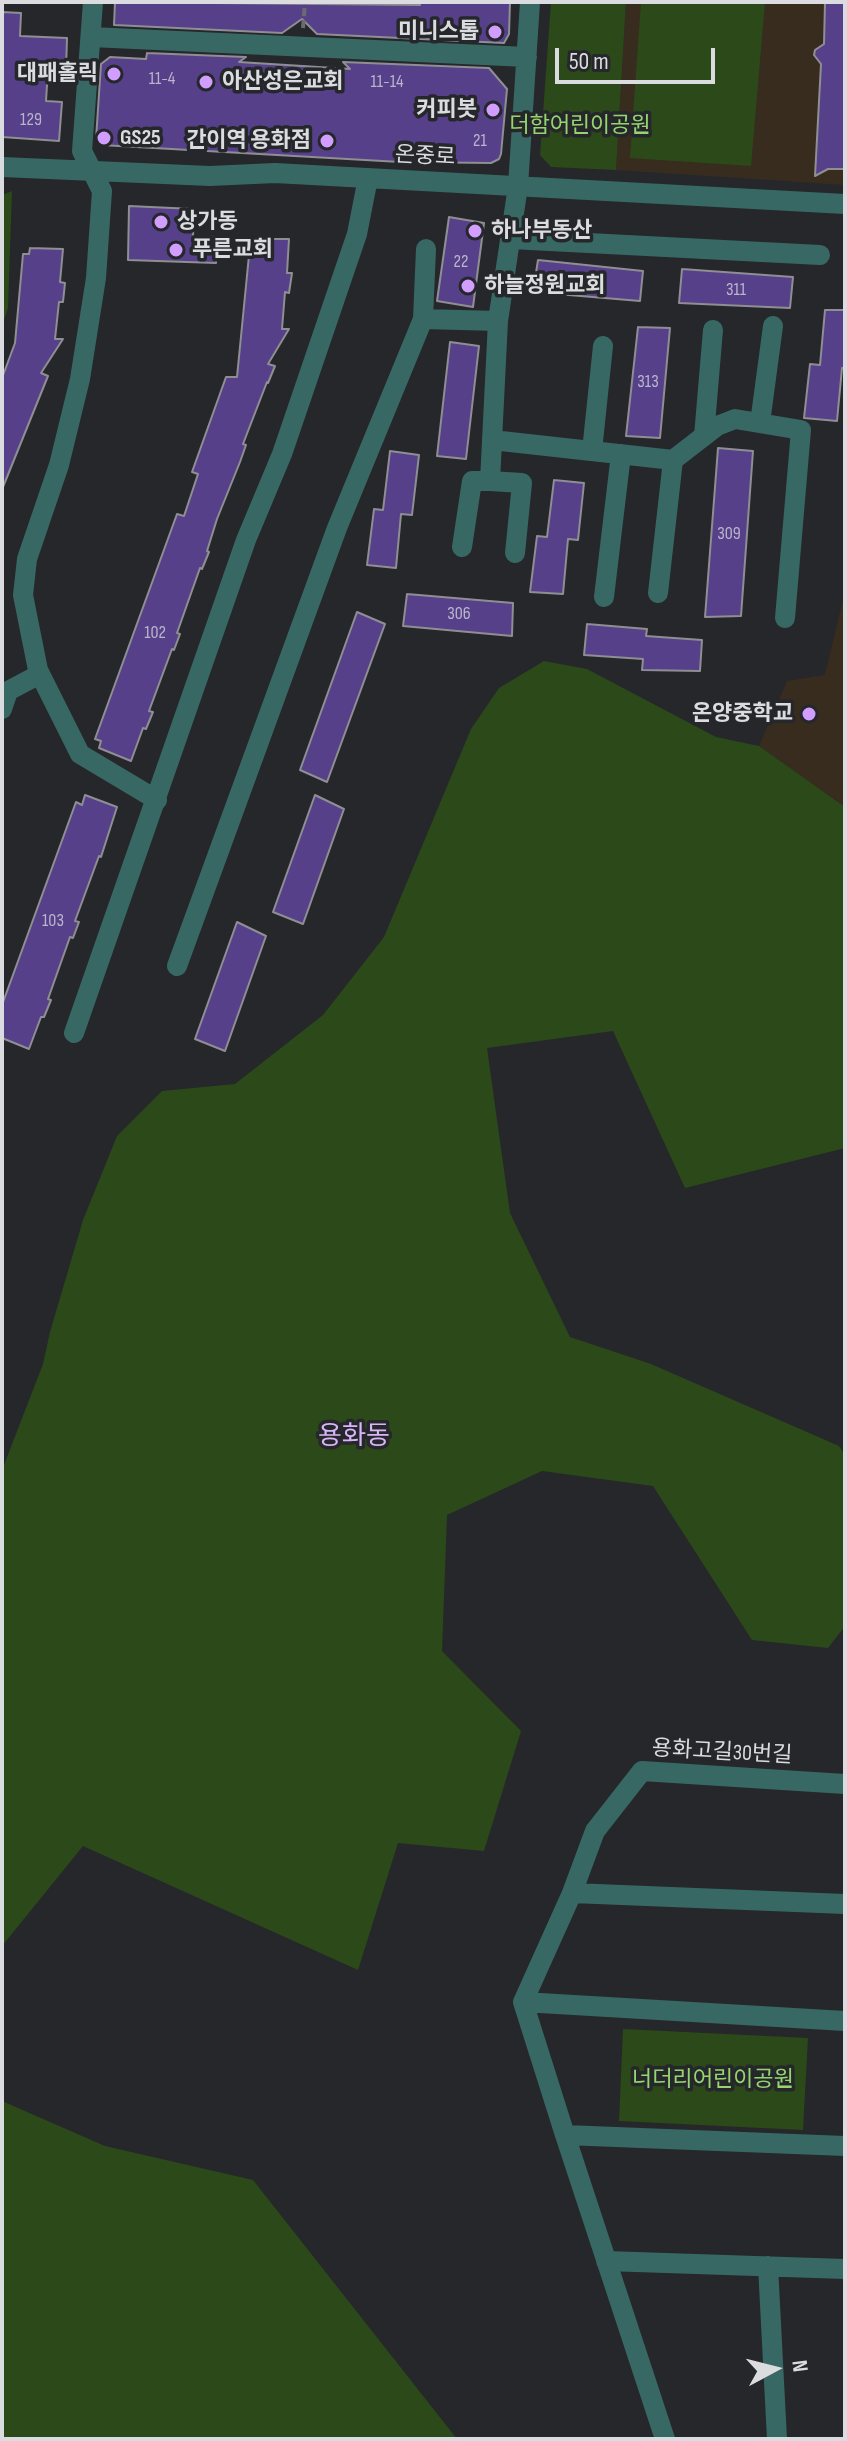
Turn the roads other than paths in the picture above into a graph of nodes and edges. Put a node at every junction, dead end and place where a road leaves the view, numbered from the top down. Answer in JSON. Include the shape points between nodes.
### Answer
{"nodes":[{"id":1,"x":93,"y":2,"type":"edge"},
{"id":2,"x":530,"y":2,"type":"edge"},
{"id":3,"x":91,"y":37,"type":"junction"},
{"id":4,"x":527,"y":57,"type":"junction"},
{"id":5,"x":2,"y":167,"type":"edge"},
{"id":6,"x":93,"y":171,"type":"junction"},
{"id":7,"x":368,"y":178,"type":"junction"},
{"id":8,"x":518,"y":186,"type":"junction"},
{"id":9,"x":845,"y":204,"type":"edge"},
{"id":10,"x":511,"y":239,"type":"junction"},
{"id":11,"x":426,"y":249,"type":"dead end"},
{"id":12,"x":820,"y":255,"type":"dead end"},
{"id":13,"x":423,"y":319,"type":"junction"},
{"id":14,"x":498,"y":321,"type":"junction"},
{"id":15,"x":773,"y":326,"type":"dead end"},
{"id":16,"x":713,"y":330,"type":"dead end"},
{"id":17,"x":603,"y":346,"type":"dead end"},
{"id":18,"x":760,"y":423,"type":"junction"},
{"id":19,"x":704,"y":436,"type":"junction"},
{"id":20,"x":492,"y":440,"type":"junction"},
{"id":21,"x":592,"y":451,"type":"junction"},
{"id":22,"x":621,"y":454,"type":"junction"},
{"id":23,"x":673,"y":460,"type":"junction"},
{"id":24,"x":490,"y":481,"type":"junction"},
{"id":25,"x":462,"y":547,"type":"dead end"},
{"id":26,"x":515,"y":553,"type":"dead end"},
{"id":27,"x":658,"y":593,"type":"dead end"},
{"id":28,"x":604,"y":597,"type":"dead end"},
{"id":29,"x":785,"y":618,"type":"dead end"},
{"id":30,"x":40,"y":674,"type":"junction"},
{"id":31,"x":2,"y":709,"type":"edge"},
{"id":32,"x":157,"y":800,"type":"junction"},
{"id":33,"x":177,"y":966,"type":"dead end"},
{"id":34,"x":74,"y":1033,"type":"dead end"},
{"id":35,"x":845,"y":1784,"type":"edge"},
{"id":36,"x":572,"y":1893,"type":"junction"},
{"id":37,"x":845,"y":1904,"type":"edge"},
{"id":38,"x":523,"y":2002,"type":"junction"},
{"id":39,"x":845,"y":2021,"type":"edge"},
{"id":40,"x":565,"y":2135,"type":"junction"},
{"id":41,"x":845,"y":2146,"type":"edge"},
{"id":42,"x":606,"y":2261,"type":"junction"},
{"id":43,"x":768,"y":2266,"type":"junction"},
{"id":44,"x":845,"y":2269,"type":"edge"},
{"id":45,"x":665,"y":2439,"type":"edge"},
{"id":46,"x":777,"y":2439,"type":"edge"}],
"edges":[{"from":1,"to":3,"type":"street"},
{"from":2,"to":4,"type":"street"},
{"from":3,"to":4,"type":"street"},
{"from":3,"to":6,"type":"street","via":[[82,151]]},
{"from":4,"to":8,"type":"street"},
{"from":5,"to":6,"type":"street","name":"온중로"},
{"from":6,"to":7,"type":"street","name":"온중로"},
{"from":6,"to":30,"type":"street","via":[[102,195],[88,336],[59,465],[27,559],[23,595]]},
{"from":7,"to":8,"type":"street","name":"온중로"},
{"from":7,"to":32,"type":"street","via":[[357,234]]},
{"from":8,"to":9,"type":"street","name":"온중로"},
{"from":8,"to":10,"type":"street"},
{"from":10,"to":12,"type":"street"},
{"from":10,"to":14,"type":"street"},
{"from":11,"to":13,"type":"street"},
{"from":13,"to":14,"type":"street"},
{"from":13,"to":33,"type":"street","via":[[337,528]]},
{"from":14,"to":20,"type":"street"},
{"from":15,"to":18,"type":"street"},
{"from":16,"to":19,"type":"street"},
{"from":17,"to":21,"type":"street"},
{"from":18,"to":19,"type":"street","via":[[735,419]]},
{"from":18,"to":29,"type":"street","via":[[801,430]]},
{"from":19,"to":23,"type":"street"},
{"from":20,"to":21,"type":"street"},
{"from":20,"to":24,"type":"street"},
{"from":21,"to":22,"type":"street"},
{"from":22,"to":23,"type":"street"},
{"from":22,"to":28,"type":"street"},
{"from":23,"to":27,"type":"street"},
{"from":24,"to":25,"type":"street","via":[[472,481]]},
{"from":24,"to":26,"type":"street","via":[[522,483]]},
{"from":30,"to":31,"type":"street","via":[[8,691]]},
{"from":30,"to":32,"type":"street","via":[[80,754]]},
{"from":32,"to":34,"type":"street"},
{"from":35,"to":36,"type":"street","name":"용화고길30번길","via":[[642,1771],[595,1831]]},
{"from":36,"to":37,"type":"street"},
{"from":36,"to":38,"type":"street","name":"용화고길30번길"},
{"from":38,"to":39,"type":"street"},
{"from":38,"to":40,"type":"street"},
{"from":40,"to":41,"type":"street"},
{"from":40,"to":42,"type":"street"},
{"from":42,"to":43,"type":"street"},
{"from":42,"to":45,"type":"street"},
{"from":43,"to":44,"type":"street"},
{"from":43,"to":46,"type":"street"}]}
